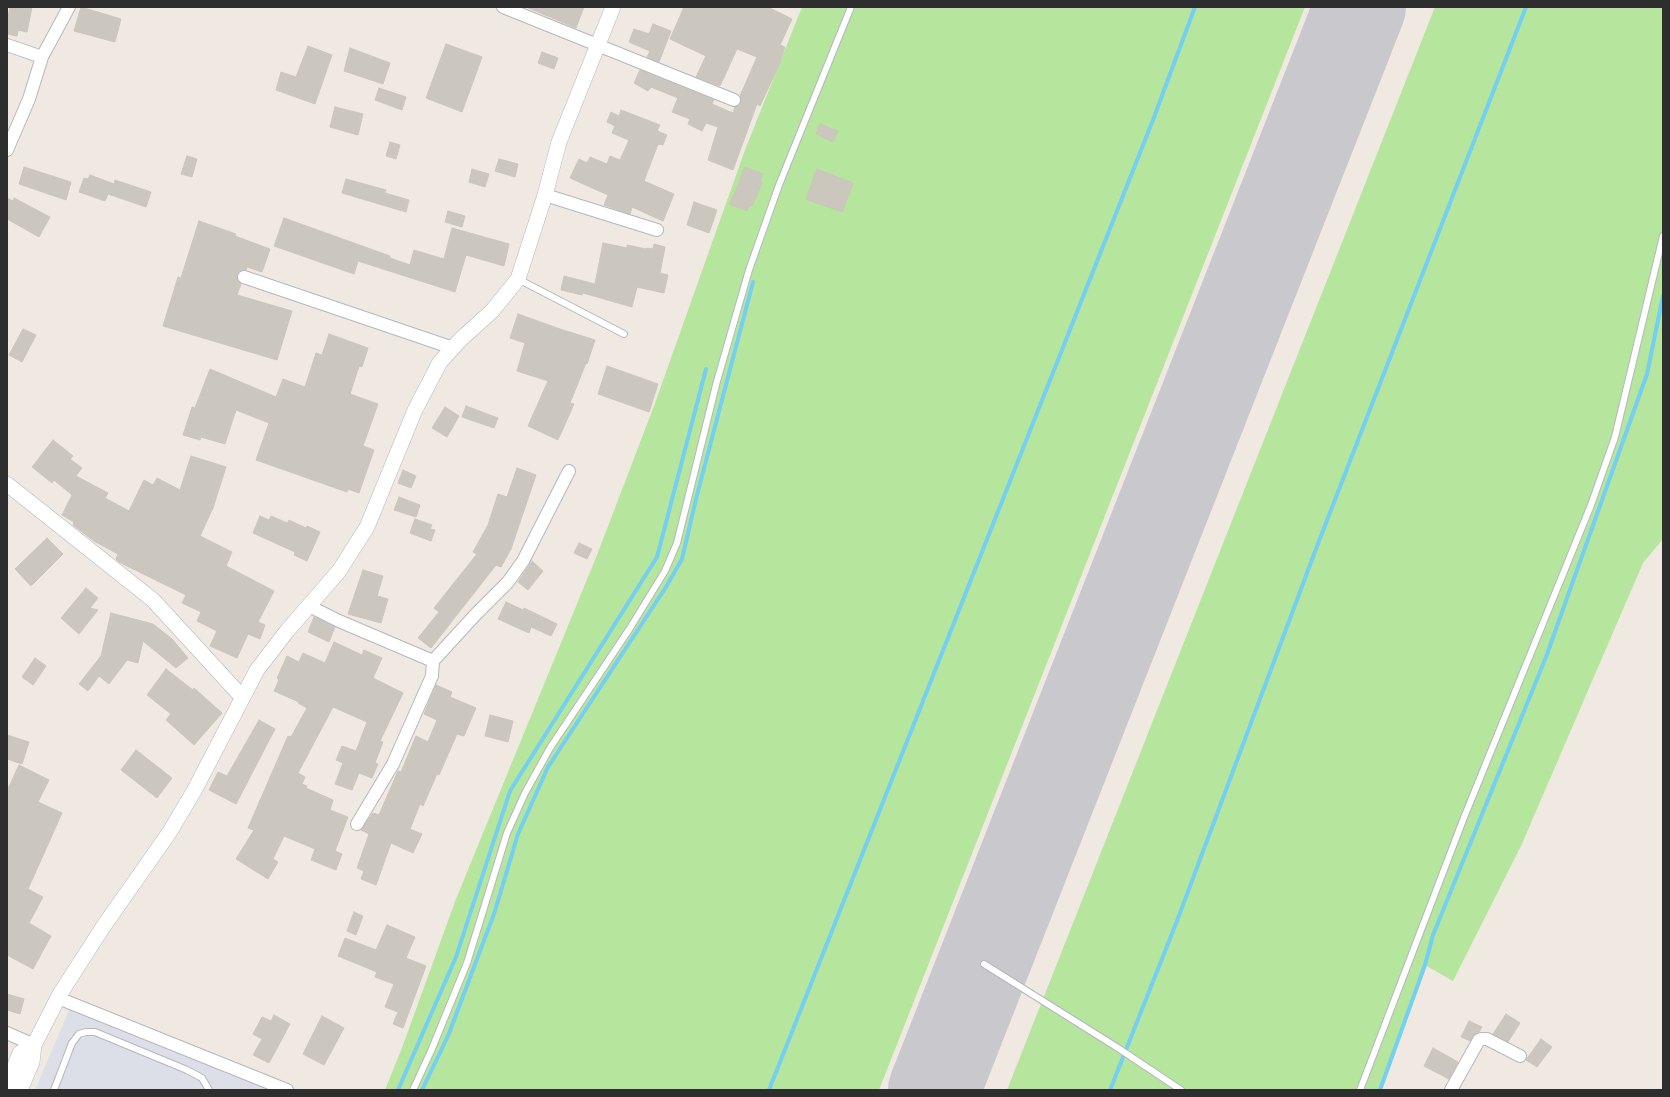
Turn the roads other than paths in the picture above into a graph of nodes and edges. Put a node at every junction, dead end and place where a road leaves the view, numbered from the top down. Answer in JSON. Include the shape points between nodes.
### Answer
{"nodes":[{"id":1,"x":69,"y":7,"type":"edge"},
{"id":2,"x":503,"y":7,"type":"edge"},
{"id":3,"x":613,"y":7,"type":"edge"},
{"id":4,"x":851,"y":7,"type":"edge"},
{"id":5,"x":7,"y":45,"type":"edge"},
{"id":6,"x":598,"y":45,"type":"junction"},
{"id":7,"x":42,"y":57,"type":"junction"},
{"id":8,"x":734,"y":100,"type":"dead end"},
{"id":9,"x":7,"y":150,"type":"edge"},
{"id":10,"x":545,"y":195,"type":"junction"},
{"id":11,"x":657,"y":230,"type":"dead end"},
{"id":12,"x":1663,"y":236,"type":"edge"},
{"id":13,"x":244,"y":277,"type":"dead end"},
{"id":14,"x":518,"y":279,"type":"junction"},
{"id":15,"x":624,"y":334,"type":"dead end"},
{"id":16,"x":452,"y":348,"type":"junction"},
{"id":17,"x":569,"y":471,"type":"dead end"},
{"id":18,"x":7,"y":484,"type":"edge"},
{"id":19,"x":309,"y":606,"type":"junction"},
{"id":20,"x":433,"y":661,"type":"junction"},
{"id":21,"x":242,"y":698,"type":"junction"},
{"id":22,"x":357,"y":824,"type":"dead end"},
{"id":23,"x":984,"y":964,"type":"dead end"},
{"id":24,"x":58,"y":998,"type":"junction"},
{"id":25,"x":7,"y":1033,"type":"edge"},
{"id":26,"x":34,"y":1045,"type":"junction"},
{"id":27,"x":1520,"y":1056,"type":"dead end"},
{"id":28,"x":7,"y":1085,"type":"edge"},
{"id":29,"x":20,"y":1090,"type":"edge"},
{"id":30,"x":54,"y":1090,"type":"edge"},
{"id":31,"x":209,"y":1090,"type":"edge"},
{"id":32,"x":287,"y":1090,"type":"edge"},
{"id":33,"x":413,"y":1090,"type":"edge"},
{"id":34,"x":1181,"y":1090,"type":"edge"},
{"id":35,"x":1360,"y":1090,"type":"edge"},
{"id":36,"x":1451,"y":1090,"type":"edge"}],
"edges":[{"from":1,"to":7,"type":"street"},
{"from":2,"to":6,"type":"street"},
{"from":3,"to":6,"type":"street"},
{"from":4,"to":33,"type":"lane","via":[[779,185],[749,270],[717,381],[674,550],[665,572],[550,748],[525,793],[508,833],[467,963]]},
{"from":5,"to":7,"type":"street"},
{"from":6,"to":8,"type":"street"},
{"from":6,"to":10,"type":"street","via":[[559,142]]},
{"from":7,"to":9,"type":"street","via":[[29,99]]},
{"from":10,"to":11,"type":"street"},
{"from":10,"to":14,"type":"street"},
{"from":12,"to":35,"type":"lane","via":[[1615,437],[1591,505],[1463,820]]},
{"from":13,"to":16,"type":"street"},
{"from":14,"to":15,"type":"lane"},
{"from":14,"to":16,"type":"street","via":[[492,311]]},
{"from":16,"to":19,"type":"street","via":[[440,362],[415,410],[367,527],[339,571]]},
{"from":17,"to":20,"type":"street","via":[[523,561],[508,582]]},
{"from":18,"to":21,"type":"street","via":[[153,600]]},
{"from":19,"to":20,"type":"street"},
{"from":19,"to":21,"type":"street","via":[[257,670]]},
{"from":20,"to":22,"type":"street","via":[[432,676],[393,764]]},
{"from":21,"to":24,"type":"street","via":[[194,791],[169,833],[103,927]]},
{"from":23,"to":34,"type":"lane","via":[[1130,1055]]},
{"from":24,"to":26,"type":"street"},
{"from":24,"to":32,"type":"street"},
{"from":25,"to":26,"type":"street"},
{"from":26,"to":28,"type":"street","via":[[20,1053]]},
{"from":26,"to":29,"type":"street","via":[[32,1062]]},
{"from":27,"to":36,"type":"street","via":[[1487,1039],[1479,1040]]},
{"from":30,"to":31,"type":"lane","via":[[72,1043],[79,1034],[95,1032],[187,1070],[202,1078]]}]}
